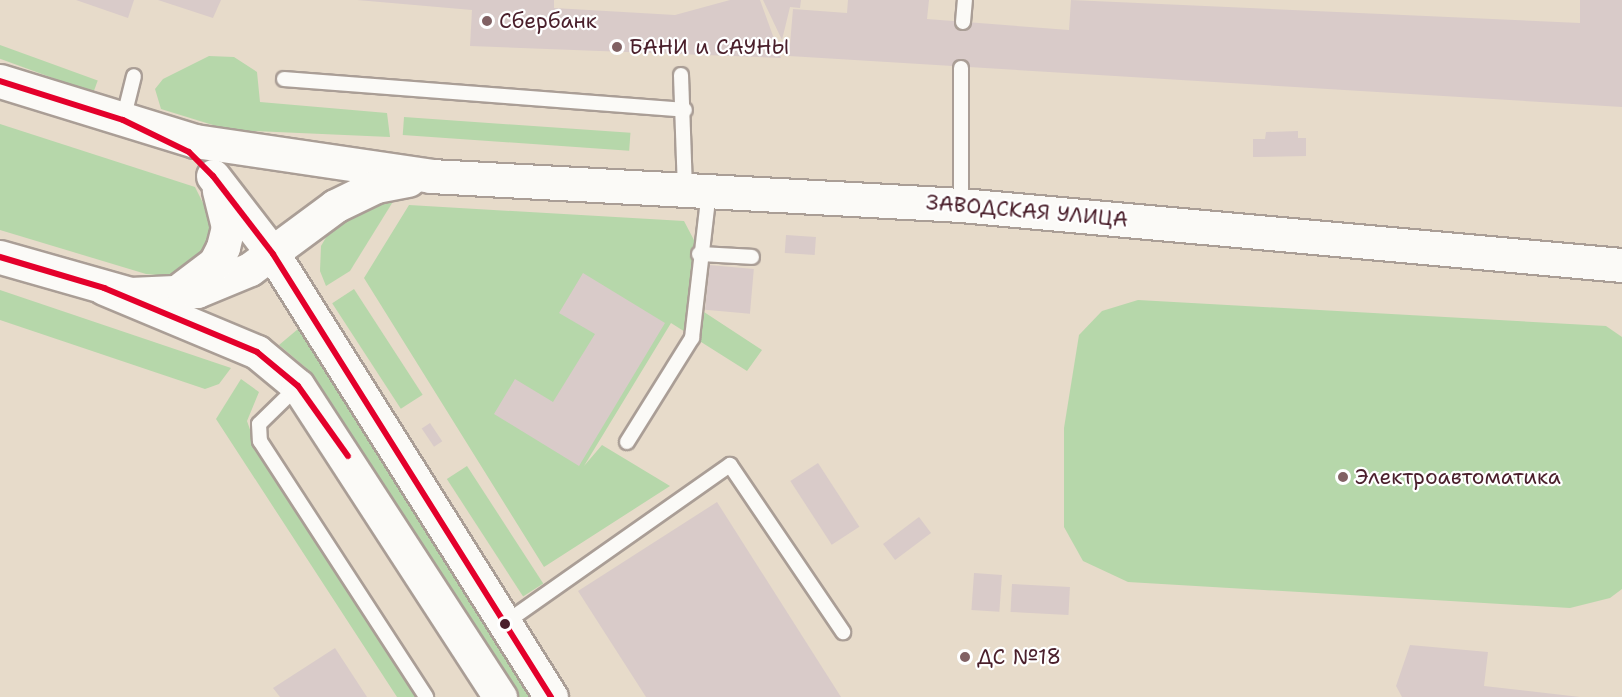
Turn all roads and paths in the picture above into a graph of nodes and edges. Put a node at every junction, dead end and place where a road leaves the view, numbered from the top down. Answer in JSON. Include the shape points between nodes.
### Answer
{"nodes":[{"id":1,"x":965,"y":0,"type":"edge"},
{"id":2,"x":963,"y":22,"type":"dead end"},
{"id":3,"x":961,"y":68,"type":"dead end"},
{"id":4,"x":681,"y":75,"type":"dead end"},
{"id":5,"x":134,"y":76,"type":"dead end"},
{"id":6,"x":284,"y":79,"type":"dead end"},
{"id":7,"x":0,"y":81,"type":"edge"},
{"id":8,"x":685,"y":111,"type":"junction"},
{"id":9,"x":123,"y":120,"type":"junction"},
{"id":10,"x":213,"y":176,"type":"junction"},
{"id":11,"x":431,"y":176,"type":"junction"},
{"id":12,"x":697,"y":188,"type":"junction"},
{"id":13,"x":961,"y":205,"type":"junction"},
{"id":14,"x":335,"y":206,"type":"junction"},
{"id":15,"x":699,"y":254,"type":"junction"},
{"id":16,"x":273,"y":255,"type":"junction"},
{"id":17,"x":0,"y":257,"type":"edge"},
{"id":18,"x":752,"y":257,"type":"dead end"},
{"id":19,"x":1622,"y":265,"type":"edge"},
{"id":20,"x":104,"y":288,"type":"junction"},
{"id":21,"x":174,"y":292,"type":"junction"},
{"id":22,"x":308,"y":310,"type":"junction"},
{"id":23,"x":298,"y":386,"type":"junction"},
{"id":24,"x":627,"y":442,"type":"dead end"},
{"id":25,"x":505,"y":623,"type":"junction"},
{"id":26,"x":843,"y":632,"type":"dead end"},
{"id":27,"x":426,"y":697,"type":"edge"},
{"id":28,"x":500,"y":697,"type":"edge"},
{"id":29,"x":551,"y":697,"type":"edge"}],
"edges":[{"from":1,"to":2,"type":"lane"},
{"from":3,"to":13,"type":"lane"},
{"from":4,"to":8,"type":"lane"},
{"from":5,"to":9,"type":"lane"},
{"from":6,"to":8,"type":"lane"},
{"from":7,"to":9,"type":"main road"},
{"from":8,"to":12,"type":"lane"},
{"from":9,"to":10,"type":"main road","via":[[189,152]]},
{"from":9,"to":11,"type":"main road","via":[[195,141]]},
{"from":10,"to":16,"type":"main road"},
{"from":10,"to":21,"type":"main road","via":[[226,203],[223,247],[214,263]]},
{"from":11,"to":12,"type":"main road","name":"ЗАВОДСКАЯ УЛИЦА"},
{"from":11,"to":14,"type":"main road","via":[[376,186]]},
{"from":12,"to":13,"type":"main road","name":"ЗАВОДСКАЯ УЛИЦА"},
{"from":12,"to":15,"type":"lane"},
{"from":13,"to":19,"type":"main road","name":"ЗАВОДСКАЯ УЛИЦА"},
{"from":14,"to":16,"type":"main road"},
{"from":14,"to":22,"type":"main road","via":[[316,226],[302,254],[300,269]]},
{"from":15,"to":18,"type":"lane"},
{"from":15,"to":24,"type":"lane","via":[[692,338]]},
{"from":16,"to":21,"type":"main road","via":[[219,285]]},
{"from":16,"to":22,"type":"main road"},
{"from":17,"to":20,"type":"main road"},
{"from":20,"to":21,"type":"main road"},
{"from":20,"to":23,"type":"main road","via":[[257,352]]},
{"from":22,"to":25,"type":"main road"},
{"from":23,"to":27,"type":"lane","via":[[259,424],[260,441]]},
{"from":23,"to":28,"type":"main road"},
{"from":25,"to":26,"type":"lane","via":[[730,465]]},
{"from":25,"to":29,"type":"main road"}]}
